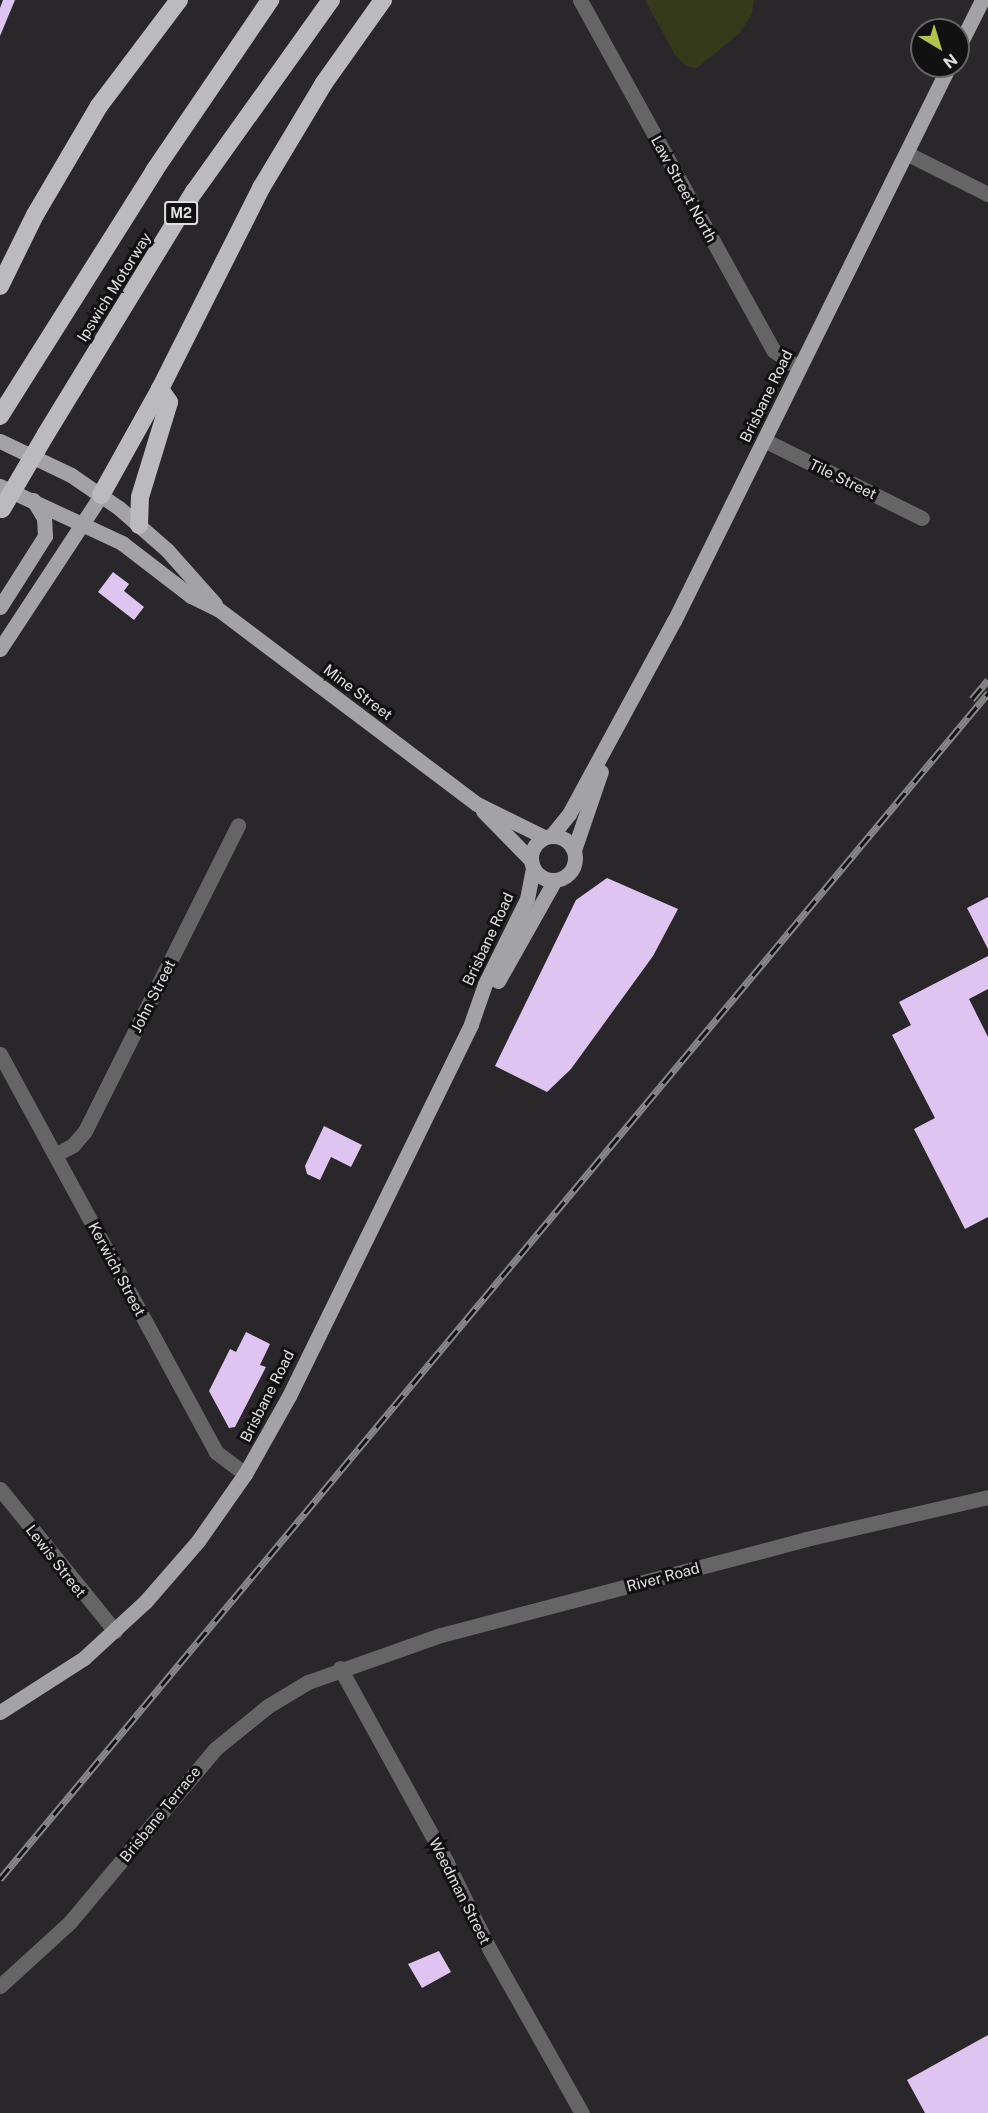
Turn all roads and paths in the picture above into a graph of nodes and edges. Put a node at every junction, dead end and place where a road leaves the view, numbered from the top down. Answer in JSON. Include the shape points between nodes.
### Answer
{"nodes":[{"id":1,"x":179,"y":0,"type":"edge"},
{"id":2,"x":270,"y":0,"type":"edge"},
{"id":3,"x":331,"y":0,"type":"edge"},
{"id":4,"x":383,"y":0,"type":"edge"},
{"id":5,"x":580,"y":0,"type":"edge"},
{"id":6,"x":982,"y":0,"type":"edge"},
{"id":7,"x":970,"y":24,"type":"edge"},
{"id":8,"x":943,"y":78,"type":"edge"},
{"id":9,"x":906,"y":153,"type":"junction"},
{"id":10,"x":988,"y":194,"type":"edge"},
{"id":11,"x":0,"y":286,"type":"edge"},
{"id":12,"x":799,"y":368,"type":"junction"},
{"id":13,"x":160,"y":389,"type":"junction"},
{"id":14,"x":1,"y":415,"type":"edge"},
{"id":15,"x":764,"y":440,"type":"junction"},
{"id":16,"x":0,"y":441,"type":"edge"},
{"id":17,"x":0,"y":486,"type":"edge"},
{"id":18,"x":101,"y":495,"type":"junction"},
{"id":19,"x":33,"y":500,"type":"junction"},
{"id":20,"x":1,"y":510,"type":"edge"},
{"id":21,"x":922,"y":518,"type":"dead end"},
{"id":22,"x":83,"y":523,"type":"junction"},
{"id":23,"x":139,"y":525,"type":"junction"},
{"id":24,"x":0,"y":608,"type":"edge"},
{"id":25,"x":218,"y":609,"type":"junction"},
{"id":26,"x":0,"y":649,"type":"edge"},
{"id":27,"x":611,"y":739,"type":"junction"},
{"id":28,"x":477,"y":804,"type":"junction"},
{"id":29,"x":238,"y":825,"type":"dead end"},
{"id":30,"x":548,"y":836,"type":"junction"},
{"id":31,"x":574,"y":850,"type":"junction"},
{"id":32,"x":532,"y":864,"type":"junction"},
{"id":33,"x":555,"y":879,"type":"junction"},
{"id":34,"x":471,"y":1024,"type":"junction"},
{"id":35,"x":0,"y":1054,"type":"edge"},
{"id":36,"x":55,"y":1155,"type":"junction"},
{"id":37,"x":245,"y":1474,"type":"junction"},
{"id":38,"x":0,"y":1489,"type":"edge"},
{"id":39,"x":988,"y":1497,"type":"edge"},
{"id":40,"x":115,"y":1631,"type":"junction"},
{"id":41,"x":340,"y":1668,"type":"junction"},
{"id":42,"x":0,"y":1712,"type":"edge"},
{"id":43,"x":0,"y":1986,"type":"edge"},
{"id":44,"x":582,"y":2113,"type":"edge"}],
"edges":[{"from":1,"to":11,"type":"highway","via":[[88,124],[35,215]]},
{"from":2,"to":14,"type":"highway","name":"Ipswich Motorway","via":[[154,171]]},
{"from":3,"to":20,"type":"highway","name":"Ipswich Motorway","number":"M2","bridge":true,"via":[[194,192]]},
{"from":4,"to":13,"type":"highway","via":[[324,83],[266,179]]},
{"from":5,"to":12,"type":"street","name":"Law Street North","via":[[772,350]]},
{"from":6,"to":7,"type":"main road"},
{"from":8,"to":9,"type":"main road","name":"Brisbane Road"},
{"from":9,"to":10,"type":"street"},
{"from":9,"to":12,"type":"main road","name":"Brisbane Road"},
{"from":12,"to":15,"type":"main road","name":"Brisbane Road"},
{"from":13,"to":18,"type":"highway"},
{"from":13,"to":23,"type":"highway","via":[[169,402],[140,497]]},
{"from":15,"to":21,"type":"street","name":"Tile Street"},
{"from":15,"to":27,"type":"main road","name":"Brisbane Road"},
{"from":16,"to":18,"type":"main road","name":"Mine Street"},
{"from":17,"to":19,"type":"main road","name":"Mine Street"},
{"from":18,"to":22,"type":"main road"},
{"from":18,"to":23,"type":"main road","name":"Mine Street"},
{"from":19,"to":22,"type":"main road","name":"Mine Street"},
{"from":19,"to":24,"type":"main road","via":[[44,518],[45,536]]},
{"from":22,"to":25,"type":"main road","name":"Mine Street","via":[[122,543],[191,596]]},
{"from":22,"to":26,"type":"main road"},
{"from":23,"to":25,"type":"main road","name":"Mine Street","via":[[167,550]]},
{"from":25,"to":28,"type":"main road","name":"Mine Street"},
{"from":27,"to":30,"type":"main road","name":"Brisbane Road","via":[[565,821]]},
{"from":27,"to":31,"type":"main road","name":"Brisbane Road"},
{"from":28,"to":30,"type":"main road","name":"Mine Street"},
{"from":28,"to":32,"type":"main road","name":"Mine Street"},
{"from":29,"to":36,"type":"street","name":"John Street","via":[[85,1131],[73,1145]]},
{"from":30,"to":31,"type":"main road","via":[[566,839]]},
{"from":30,"to":32,"type":"main road","via":[[533,847]]},
{"from":31,"to":33,"type":"main road","via":[[573,866]]},
{"from":32,"to":33,"type":"main road","via":[[545,879]]},
{"from":32,"to":34,"type":"main road","name":"Brisbane Road","via":[[527,899],[485,984]]},
{"from":33,"to":34,"type":"main road","name":"Brisbane Road"},
{"from":34,"to":37,"type":"main road","name":"Brisbane Road","via":[[276,1422]]},
{"from":35,"to":36,"type":"street","name":"Kerwich Street"},
{"from":36,"to":37,"type":"street","name":"Kerwich Street","via":[[216,1452]]},
{"from":37,"to":40,"type":"main road","name":"Brisbane Road","via":[[182,1561]]},
{"from":38,"to":40,"type":"street","name":"Lewis Street"},
{"from":39,"to":41,"type":"street","name":"River Road","via":[[806,1539],[441,1635]]},
{"from":40,"to":42,"type":"main road","name":"Brisbane Road","via":[[84,1658]]},
{"from":41,"to":43,"type":"street","name":"Brisbane Terrace","via":[[289,1692],[215,1749],[70,1922]]},
{"from":41,"to":44,"type":"street","name":"Weedman Street","via":[[447,1863],[489,1950]]}]}
